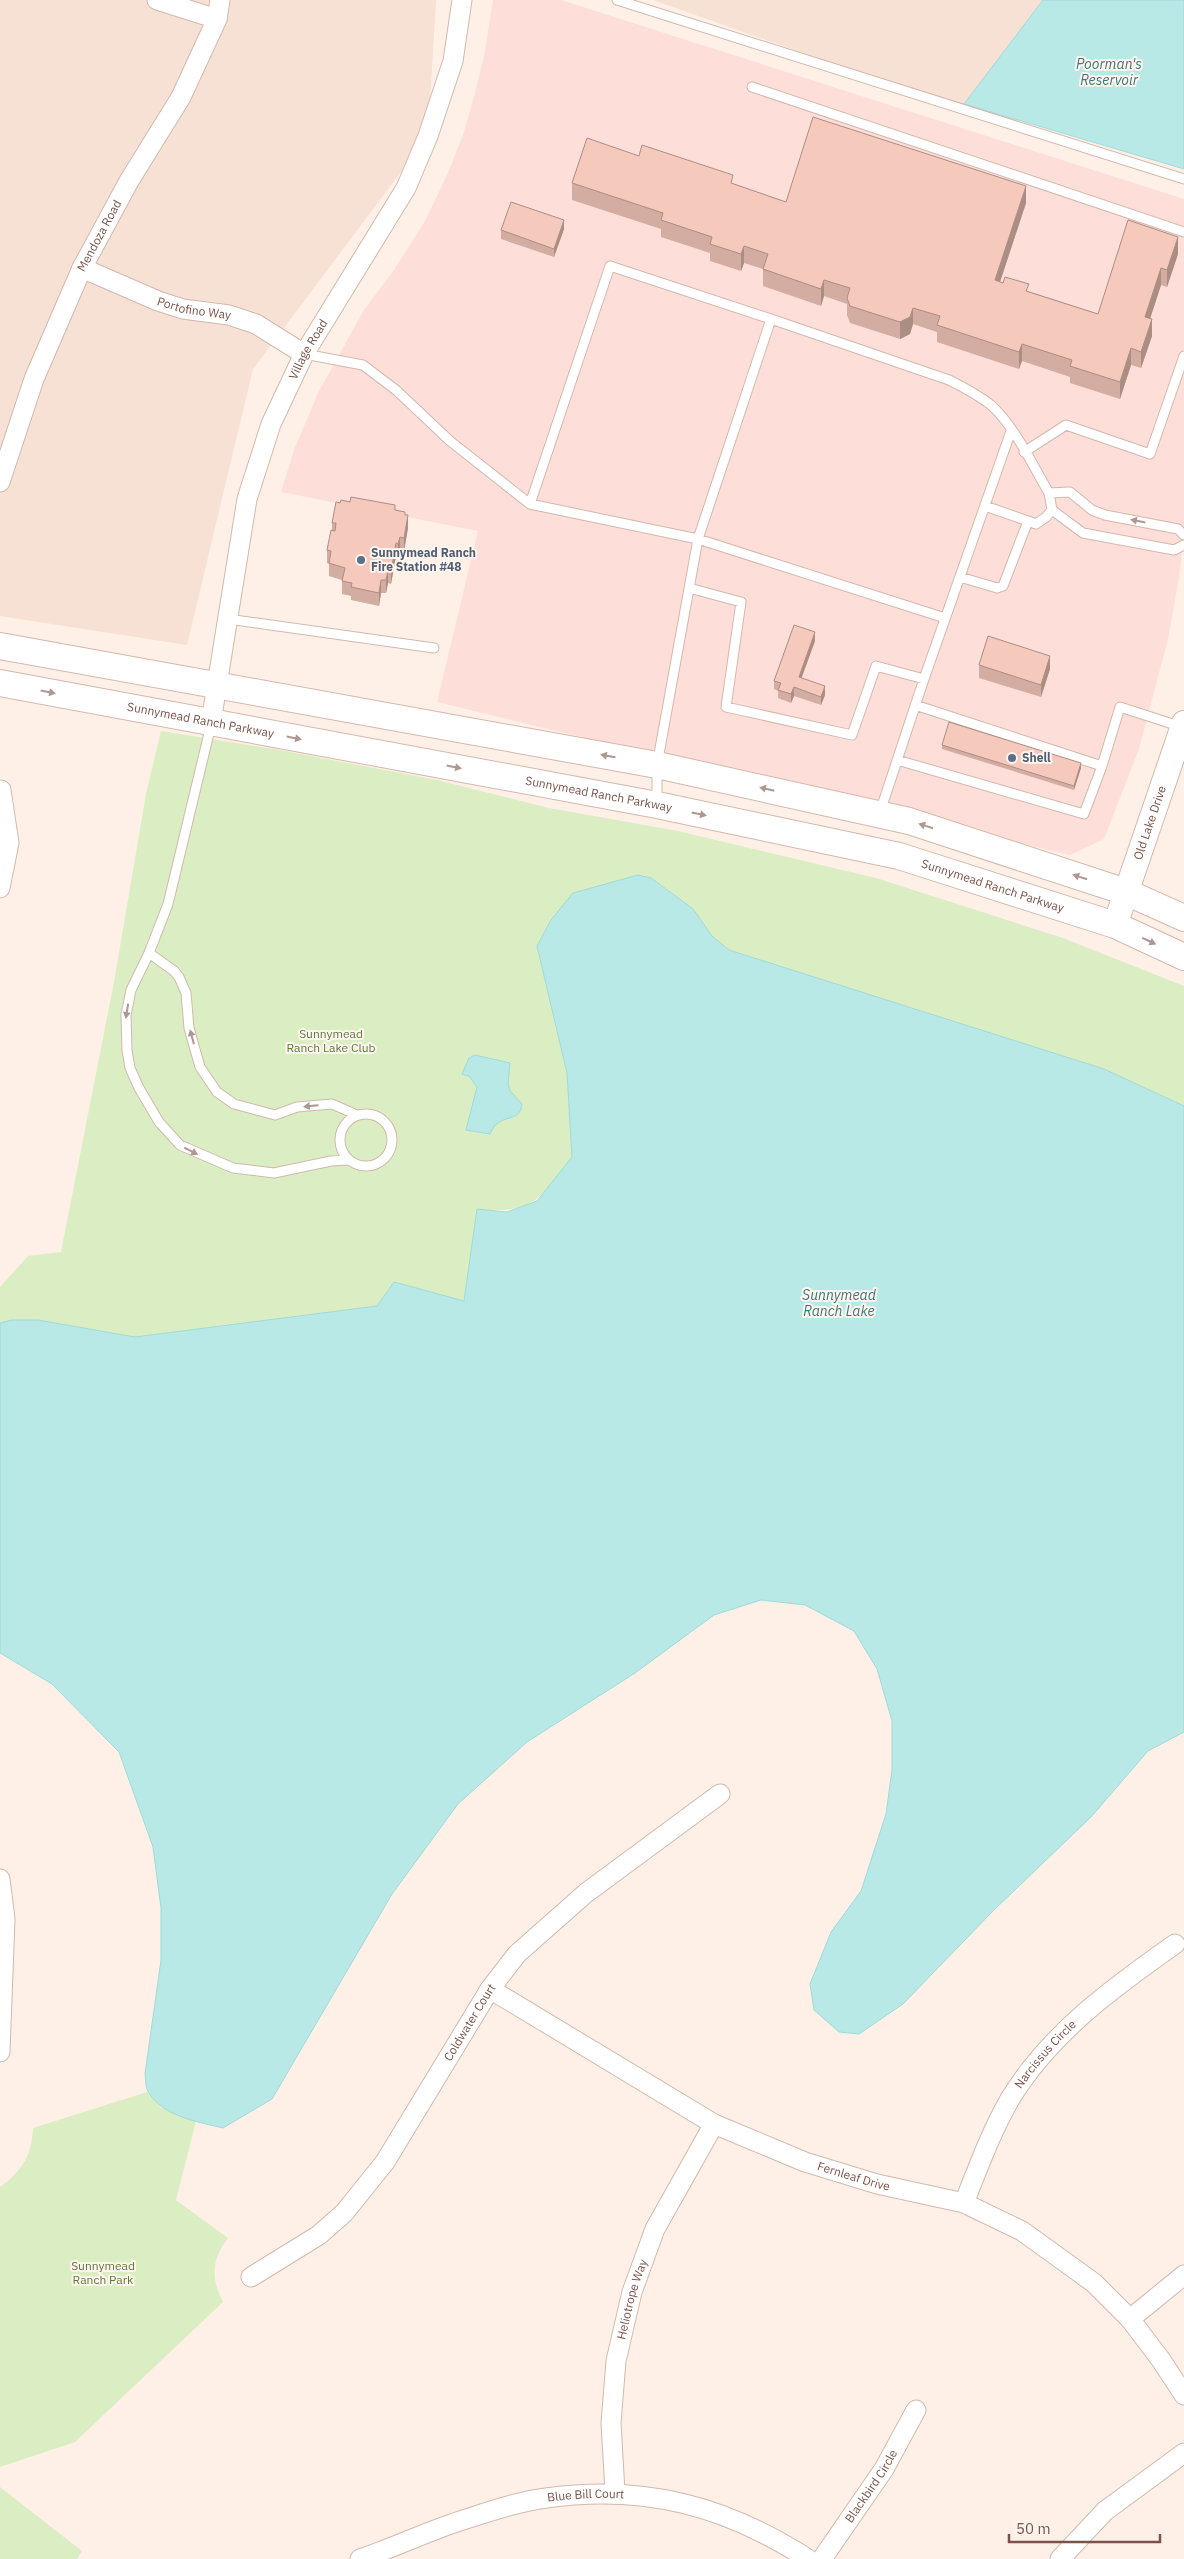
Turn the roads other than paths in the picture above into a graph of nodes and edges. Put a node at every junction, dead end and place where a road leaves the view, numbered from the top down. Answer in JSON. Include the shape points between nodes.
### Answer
{"nodes":[{"id":1,"x":157,"y":0,"type":"edge"},
{"id":2,"x":220,"y":0,"type":"edge"},
{"id":3,"x":462,"y":0,"type":"edge"},
{"id":4,"x":617,"y":0,"type":"edge"},
{"id":5,"x":217,"y":19,"type":"junction"},
{"id":6,"x":752,"y":87,"type":"dead end"},
{"id":7,"x":1184,"y":180,"type":"edge"},
{"id":8,"x":1184,"y":232,"type":"edge"},
{"id":9,"x":82,"y":268,"type":"junction"},
{"id":10,"x":771,"y":319,"type":"junction"},
{"id":11,"x":304,"y":354,"type":"junction"},
{"id":12,"x":1184,"y":356,"type":"edge"},
{"id":13,"x":1011,"y":431,"type":"junction"},
{"id":14,"x":1024,"y":452,"type":"junction"},
{"id":15,"x":0,"y":482,"type":"edge"},
{"id":16,"x":1049,"y":493,"type":"junction"},
{"id":17,"x":530,"y":504,"type":"junction"},
{"id":18,"x":985,"y":506,"type":"junction"},
{"id":19,"x":1052,"y":510,"type":"junction"},
{"id":20,"x":1028,"y":521,"type":"junction"},
{"id":21,"x":1184,"y":535,"type":"edge"},
{"id":22,"x":698,"y":539,"type":"junction"},
{"id":23,"x":1184,"y":545,"type":"edge"},
{"id":24,"x":960,"y":577,"type":"junction"},
{"id":25,"x":689,"y":588,"type":"junction"},
{"id":26,"x":945,"y":618,"type":"junction"},
{"id":27,"x":228,"y":619,"type":"junction"},
{"id":28,"x":0,"y":646,"type":"edge"},
{"id":29,"x":434,"y":648,"type":"dead end"},
{"id":30,"x":924,"y":679,"type":"junction"},
{"id":31,"x":0,"y":683,"type":"edge"},
{"id":32,"x":218,"y":686,"type":"junction"},
{"id":33,"x":915,"y":705,"type":"junction"},
{"id":34,"x":211,"y":722,"type":"junction"},
{"id":35,"x":1183,"y":725,"type":"edge"},
{"id":36,"x":897,"y":760,"type":"junction"},
{"id":37,"x":657,"y":765,"type":"junction"},
{"id":38,"x":1102,"y":766,"type":"junction"},
{"id":39,"x":1,"y":790,"type":"dead end"},
{"id":40,"x":657,"y":805,"type":"junction"},
{"id":41,"x":879,"y":814,"type":"junction"},
{"id":42,"x":0,"y":888,"type":"edge"},
{"id":43,"x":1126,"y":892,"type":"junction"},
{"id":44,"x":1184,"y":918,"type":"edge"},
{"id":45,"x":1115,"y":925,"type":"junction"},
{"id":46,"x":149,"y":953,"type":"junction"},
{"id":47,"x":1184,"y":957,"type":"edge"},
{"id":48,"x":357,"y":1115,"type":"junction"},
{"id":49,"x":349,"y":1160,"type":"junction"},
{"id":50,"x":720,"y":1794,"type":"dead end"},
{"id":51,"x":0,"y":1879,"type":"edge"},
{"id":52,"x":1175,"y":1944,"type":"dead end"},
{"id":53,"x":490,"y":1989,"type":"junction"},
{"id":54,"x":0,"y":2052,"type":"edge"},
{"id":55,"x":714,"y":2124,"type":"junction"},
{"id":56,"x":964,"y":2203,"type":"junction"},
{"id":57,"x":1184,"y":2275,"type":"edge"},
{"id":58,"x":251,"y":2277,"type":"dead end"},
{"id":59,"x":1130,"y":2319,"type":"junction"},
{"id":60,"x":1184,"y":2395,"type":"edge"},
{"id":61,"x":916,"y":2410,"type":"dead end"},
{"id":62,"x":1184,"y":2453,"type":"edge"},
{"id":63,"x":615,"y":2492,"type":"junction"},
{"id":64,"x":1069,"y":2556,"type":"edge"},
{"id":65,"x":360,"y":2559,"type":"edge"},
{"id":66,"x":808,"y":2559,"type":"edge"},
{"id":67,"x":822,"y":2559,"type":"edge"}],
"edges":[{"from":1,"to":5,"type":"street"},
{"from":2,"to":5,"type":"street","name":"Mendoza Road"},
{"from":3,"to":11,"type":"street","name":"Village Road","via":[[453,61],[428,136],[406,188]]},
{"from":4,"to":7,"type":"lane"},
{"from":5,"to":9,"type":"street","name":"Mendoza Road","via":[[181,98],[129,181]]},
{"from":6,"to":8,"type":"lane"},
{"from":9,"to":11,"type":"street","name":"Portofino Way","via":[[182,309],[229,315],[256,324]]},
{"from":9,"to":15,"type":"street","name":"Mendoza Road","via":[[34,379]]},
{"from":10,"to":13,"type":"lane","via":[[949,380],[992,406]]},
{"from":10,"to":17,"type":"lane","via":[[610,266]]},
{"from":10,"to":22,"type":"lane"},
{"from":11,"to":17,"type":"lane","via":[[363,365],[396,390],[450,441]]},
{"from":11,"to":27,"type":"street","name":"Village Road","via":[[271,424],[247,499]]},
{"from":12,"to":14,"type":"lane","via":[[1150,454],[1066,425]]},
{"from":13,"to":14,"type":"lane"},
{"from":13,"to":18,"type":"lane"},
{"from":14,"to":16,"type":"lane"},
{"from":16,"to":19,"type":"lane"},
{"from":21,"to":16,"type":"lane","one_way":true,"via":[[1178,529],[1105,515],[1092,510],[1070,492]]},
{"from":17,"to":22,"type":"lane"},
{"from":18,"to":20,"type":"lane"},
{"from":18,"to":24,"type":"lane"},
{"from":19,"to":20,"type":"lane","via":[[1036,524]]},
{"from":19,"to":23,"type":"lane","via":[[1083,533],[1174,550]]},
{"from":20,"to":24,"type":"lane","via":[[1004,586],[998,588]]},
{"from":22,"to":25,"type":"lane"},
{"from":22,"to":26,"type":"lane"},
{"from":24,"to":26,"type":"lane"},
{"from":25,"to":30,"type":"lane","via":[[741,602],[726,707],[852,735],[876,666]]},
{"from":25,"to":37,"type":"lane"},
{"from":26,"to":30,"type":"lane"},
{"from":27,"to":29,"type":"lane"},
{"from":27,"to":32,"type":"street","name":"Village Road"},
{"from":28,"to":32,"type":"main road"},
{"from":30,"to":33,"type":"lane"},
{"from":31,"to":34,"type":"main road","name":"Sunnymead Ranch Parkway","one_way":true},
{"from":32,"to":34,"type":"street","name":"Village Road"},
{"from":37,"to":32,"type":"main road","one_way":true},
{"from":33,"to":36,"type":"lane"},
{"from":33,"to":38,"type":"lane"},
{"from":34,"to":40,"type":"main road","name":"Sunnymead Ranch Parkway","one_way":true},
{"from":34,"to":46,"type":"lane","via":[[168,904]]},
{"from":35,"to":38,"type":"lane","via":[[1120,707]]},
{"from":35,"to":43,"type":"street","name":"Old Lake Drive"},
{"from":36,"to":38,"type":"lane","via":[[1084,814]]},
{"from":36,"to":41,"type":"lane"},
{"from":37,"to":40,"type":"lane"},
{"from":41,"to":37,"type":"main road","one_way":true},
{"from":39,"to":42,"type":"street","via":[[9,842]]},
{"from":40,"to":45,"type":"main road","name":"Sunnymead Ranch Parkway","one_way":true,"via":[[899,856]]},
{"from":43,"to":41,"type":"main road","one_way":true},
{"from":43,"to":44,"type":"main road"},
{"from":43,"to":45,"type":"street","name":"Old Lake Drive"},
{"from":45,"to":47,"type":"main road","name":"Sunnymead Ranch Parkway","one_way":true},
{"from":48,"to":46,"type":"lane","one_way":true,"via":[[332,1104],[297,1107],[275,1115],[234,1104],[217,1092],[200,1067],[189,1028],[186,993],[179,977]]},
{"from":46,"to":49,"type":"lane","one_way":true,"via":[[131,990],[126,1016],[130,1068],[158,1122],[180,1145],[233,1168],[274,1173]]},
{"from":48,"to":49,"type":"lane","via":[[344,1124],[339,1139],[343,1154]]},
{"from":48,"to":49,"type":"lane","via":[[366,1113],[383,1120],[389,1127],[392,1144],[383,1160],[375,1164],[357,1165]]},
{"from":50,"to":53,"type":"street","name":"Coldwater Court","via":[[586,1893],[517,1954]]},
{"from":51,"to":54,"type":"street","via":[[5,1919]]},
{"from":52,"to":56,"type":"street","name":"Narcissus Circle","via":[[1115,1986],[1071,2025],[1031,2069],[994,2130]]},
{"from":53,"to":55,"type":"street","name":"Fernleaf Drive"},
{"from":53,"to":58,"type":"street","name":"Coldwater Court","via":[[385,2162],[344,2213],[319,2235]]},
{"from":55,"to":56,"type":"street","name":"Fernleaf Drive","via":[[814,2165],[877,2184]]},
{"from":55,"to":63,"type":"street","name":"Heliotrope Way","via":[[655,2229],[632,2292],[616,2361],[611,2423]]},
{"from":56,"to":59,"type":"street","name":"Fernleaf Drive","via":[[1022,2230],[1094,2282]]},
{"from":57,"to":59,"type":"street"},
{"from":59,"to":60,"type":"street","name":"Fernleaf Drive"},
{"from":61,"to":67,"type":"street","name":"Blackbird Circle","via":[[884,2469]]},
{"from":62,"to":64,"type":"street","via":[[1105,2511]]},
{"from":63,"to":65,"type":"street","name":"Blue Bill Court","via":[[545,2498],[464,2520]]},
{"from":63,"to":66,"type":"street","name":"Blue Bill Court","via":[[663,2498],[719,2514],[775,2538]]}]}
